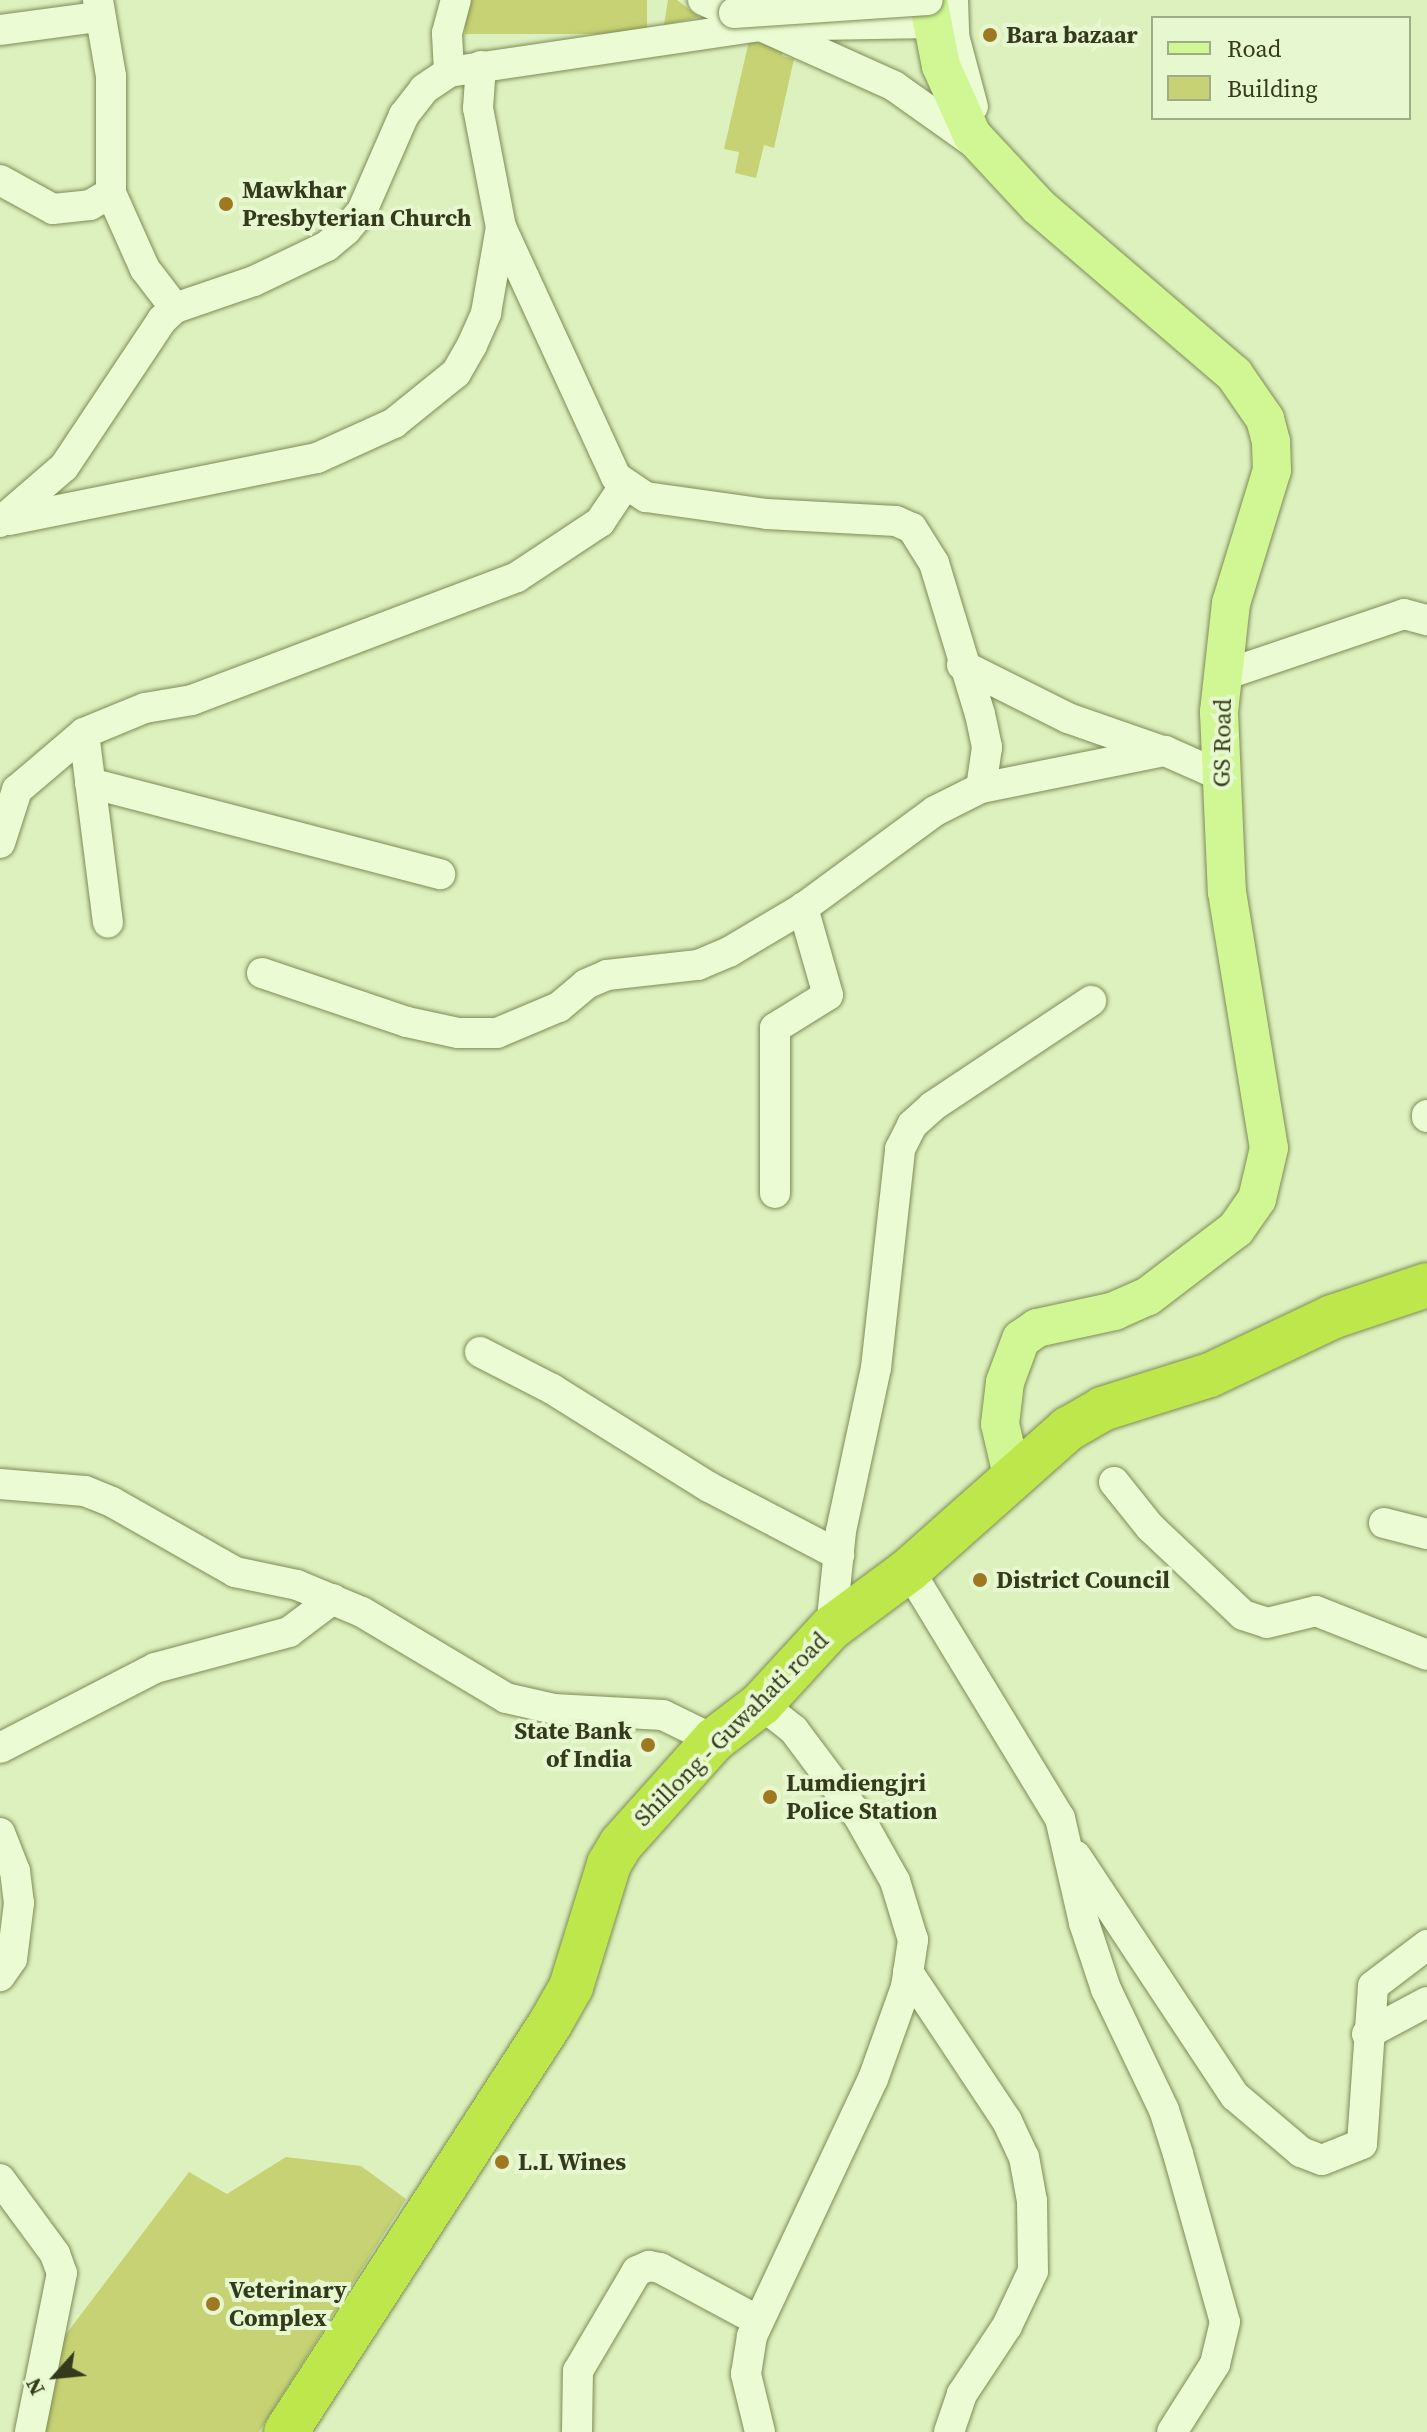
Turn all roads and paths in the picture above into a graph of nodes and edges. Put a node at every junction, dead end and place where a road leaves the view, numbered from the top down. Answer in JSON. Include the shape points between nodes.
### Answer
{"nodes":[{"id":1,"x":456,"y":0,"type":"edge"},
{"id":2,"x":934,"y":5,"type":"edge"},
{"id":3,"x":98,"y":8,"type":"edge"},
{"id":4,"x":727,"y":9,"type":"edge"},
{"id":5,"x":0,"y":30,"type":"edge"},
{"id":6,"x":481,"y":66,"type":"junction"},
{"id":7,"x":449,"y":72,"type":"junction"},
{"id":8,"x":985,"y":151,"type":"junction"},
{"id":9,"x":2,"y":184,"type":"edge"},
{"id":10,"x":111,"y":193,"type":"junction"},
{"id":11,"x":501,"y":227,"type":"junction"},
{"id":12,"x":175,"y":308,"type":"junction"},
{"id":13,"x":625,"y":485,"type":"junction"},
{"id":14,"x":0,"y":522,"type":"edge"},
{"id":15,"x":1427,"y":620,"type":"edge"},
{"id":16,"x":962,"y":665,"type":"junction"},
{"id":17,"x":1224,"y":675,"type":"junction"},
{"id":18,"x":84,"y":733,"type":"junction"},
{"id":19,"x":1165,"y":751,"type":"junction"},
{"id":20,"x":1222,"y":776,"type":"junction"},
{"id":21,"x":90,"y":783,"type":"junction"},
{"id":22,"x":981,"y":788,"type":"junction"},
{"id":23,"x":0,"y":843,"type":"edge"},
{"id":24,"x":440,"y":874,"type":"dead end"},
{"id":25,"x":803,"y":908,"type":"junction"},
{"id":26,"x":108,"y":922,"type":"dead end"},
{"id":27,"x":262,"y":973,"type":"dead end"},
{"id":28,"x":1091,"y":1001,"type":"dead end"},
{"id":29,"x":775,"y":1193,"type":"dead end"},
{"id":30,"x":1427,"y":1285,"type":"edge"},
{"id":31,"x":480,"y":1352,"type":"dead end"},
{"id":32,"x":1012,"y":1475,"type":"junction"},
{"id":33,"x":1114,"y":1482,"type":"dead end"},
{"id":34,"x":0,"y":1484,"type":"edge"},
{"id":35,"x":1384,"y":1523,"type":"dead end"},
{"id":36,"x":1427,"y":1534,"type":"edge"},
{"id":37,"x":839,"y":1555,"type":"junction"},
{"id":38,"x":909,"y":1570,"type":"junction"},
{"id":39,"x":333,"y":1599,"type":"junction"},
{"id":40,"x":831,"y":1628,"type":"junction"},
{"id":41,"x":1427,"y":1655,"type":"edge"},
{"id":42,"x":761,"y":1704,"type":"junction"},
{"id":43,"x":714,"y":1740,"type":"junction"},
{"id":44,"x":0,"y":1748,"type":"edge"},
{"id":45,"x":0,"y":1833,"type":"edge"},
{"id":46,"x":1067,"y":1841,"type":"junction"},
{"id":47,"x":1427,"y":1945,"type":"edge"},
{"id":48,"x":908,"y":1972,"type":"junction"},
{"id":49,"x":0,"y":1976,"type":"edge"},
{"id":50,"x":1427,"y":2002,"type":"edge"},
{"id":51,"x":1367,"y":2034,"type":"junction"},
{"id":52,"x":0,"y":2179,"type":"edge"},
{"id":53,"x":759,"y":2321,"type":"junction"},
{"id":54,"x":30,"y":2432,"type":"edge"},
{"id":55,"x":286,"y":2432,"type":"edge"},
{"id":56,"x":577,"y":2432,"type":"edge"},
{"id":57,"x":760,"y":2432,"type":"edge"},
{"id":58,"x":949,"y":2432,"type":"edge"},
{"id":59,"x":1172,"y":2432,"type":"edge"}],
"edges":[{"from":1,"to":7,"type":"street","via":[[447,33]]},
{"from":2,"to":4,"type":"street","bridge":true},
{"from":2,"to":8,"type":"main road","name":"GS Road","via":[[941,66],[972,135]]},
{"from":3,"to":5,"type":"street"},
{"from":3,"to":10,"type":"street","via":[[111,76]]},
{"from":4,"to":6,"type":"street"},
{"from":4,"to":8,"type":"street","via":[[894,86]]},
{"from":6,"to":7,"type":"street"},
{"from":6,"to":11,"type":"street","via":[[478,108]]},
{"from":7,"to":12,"type":"street","via":[[424,89],[404,115],[362,211],[346,230],[327,246],[254,281]]},
{"from":8,"to":17,"type":"main road","name":"GS Road","via":[[1039,207],[1234,374],[1265,419],[1272,470],[1231,603]]},
{"from":9,"to":10,"type":"street","via":[[53,209],[90,205]]},
{"from":10,"to":12,"type":"street","via":[[145,269]]},
{"from":11,"to":13,"type":"street","via":[[605,458]]},
{"from":11,"to":14,"type":"street","via":[[486,313],[472,345],[456,373],[394,423],[317,458]]},
{"from":12,"to":14,"type":"street","via":[[64,467]]},
{"from":13,"to":16,"type":"street","via":[[646,497],[767,514],[896,521],[912,528],[934,563]]},
{"from":13,"to":18,"type":"street","via":[[600,522],[517,577],[192,700],[145,708]]},
{"from":15,"to":17,"type":"street","via":[[1404,614]]},
{"from":16,"to":19,"type":"street","via":[[1068,718]]},
{"from":16,"to":22,"type":"street","via":[[987,747]]},
{"from":17,"to":20,"type":"main road","name":"GS Road","via":[[1219,712]]},
{"from":18,"to":21,"type":"street"},
{"from":18,"to":23,"type":"street","via":[[17,790]]},
{"from":19,"to":20,"type":"street"},
{"from":19,"to":22,"type":"street"},
{"from":20,"to":32,"type":"main road","name":"GS Road","via":[[1227,892],[1269,1148],[1257,1199],[1236,1229],[1148,1296],[1115,1311],[1037,1328],[1021,1339],[1005,1382],[1000,1424]]},
{"from":21,"to":24,"type":"street"},
{"from":21,"to":26,"type":"street"},
{"from":22,"to":25,"type":"street","via":[[935,811]]},
{"from":25,"to":27,"type":"street","via":[[708,961],[607,975],[549,1012],[497,1033],[458,1033],[407,1022]]},
{"from":25,"to":29,"type":"street","via":[[828,995],[775,1028]]},
{"from":28,"to":37,"type":"street","via":[[933,1106],[912,1125],[900,1149],[876,1368]]},
{"from":30,"to":32,"type":"highway","name":"Shillong - Guwahati road","via":[[1332,1317],[1210,1375],[1102,1409]]},
{"from":31,"to":37,"type":"street","via":[[552,1389],[709,1487]]},
{"from":32,"to":38,"type":"highway","name":"Shillong - Guwahati road"},
{"from":33,"to":41,"type":"street","via":[[1150,1527],[1243,1615],[1267,1623],[1316,1611]]},
{"from":34,"to":39,"type":"street","via":[[85,1491],[235,1572]]},
{"from":35,"to":36,"type":"street"},
{"from":37,"to":40,"type":"street"},
{"from":38,"to":40,"type":"highway","name":"Shillong - Guwahati road"},
{"from":38,"to":46,"type":"street","via":[[1060,1818]]},
{"from":39,"to":43,"type":"street","via":[[402,1632],[506,1698],[554,1709],[663,1715]]},
{"from":39,"to":44,"type":"street","via":[[279,1637],[155,1668]]},
{"from":40,"to":42,"type":"highway","name":"Shillong - Guwahati road"},
{"from":42,"to":43,"type":"highway","name":"Shillong - Guwahati road"},
{"from":42,"to":48,"type":"street","via":[[794,1730],[859,1817],[895,1881],[913,1940]]},
{"from":43,"to":55,"type":"highway","name":"Shillong - Guwahati road","via":[[621,1844],[609,1864],[571,1987],[550,2024]]},
{"from":45,"to":49,"type":"street","via":[[15,1871],[19,1903],[12,1959]]},
{"from":46,"to":51,"type":"street","via":[[1235,2096],[1301,2152],[1322,2160],[1362,2144]]},
{"from":46,"to":59,"type":"street","via":[[1084,1923],[1106,1989],[1164,2110],[1224,2307],[1215,2364]]},
{"from":47,"to":51,"type":"street","via":[[1373,1986]]},
{"from":48,"to":53,"type":"street","via":[[873,2079]]},
{"from":48,"to":58,"type":"street","via":[[1007,2121],[1024,2157],[1032,2201],[1033,2271],[1007,2326],[962,2394]]},
{"from":50,"to":51,"type":"street"},
{"from":52,"to":54,"type":"street","via":[[55,2254],[62,2273]]},
{"from":53,"to":56,"type":"street","via":[[660,2268],[637,2271],[578,2371]]},
{"from":53,"to":57,"type":"street","via":[[745,2358]]}]}
